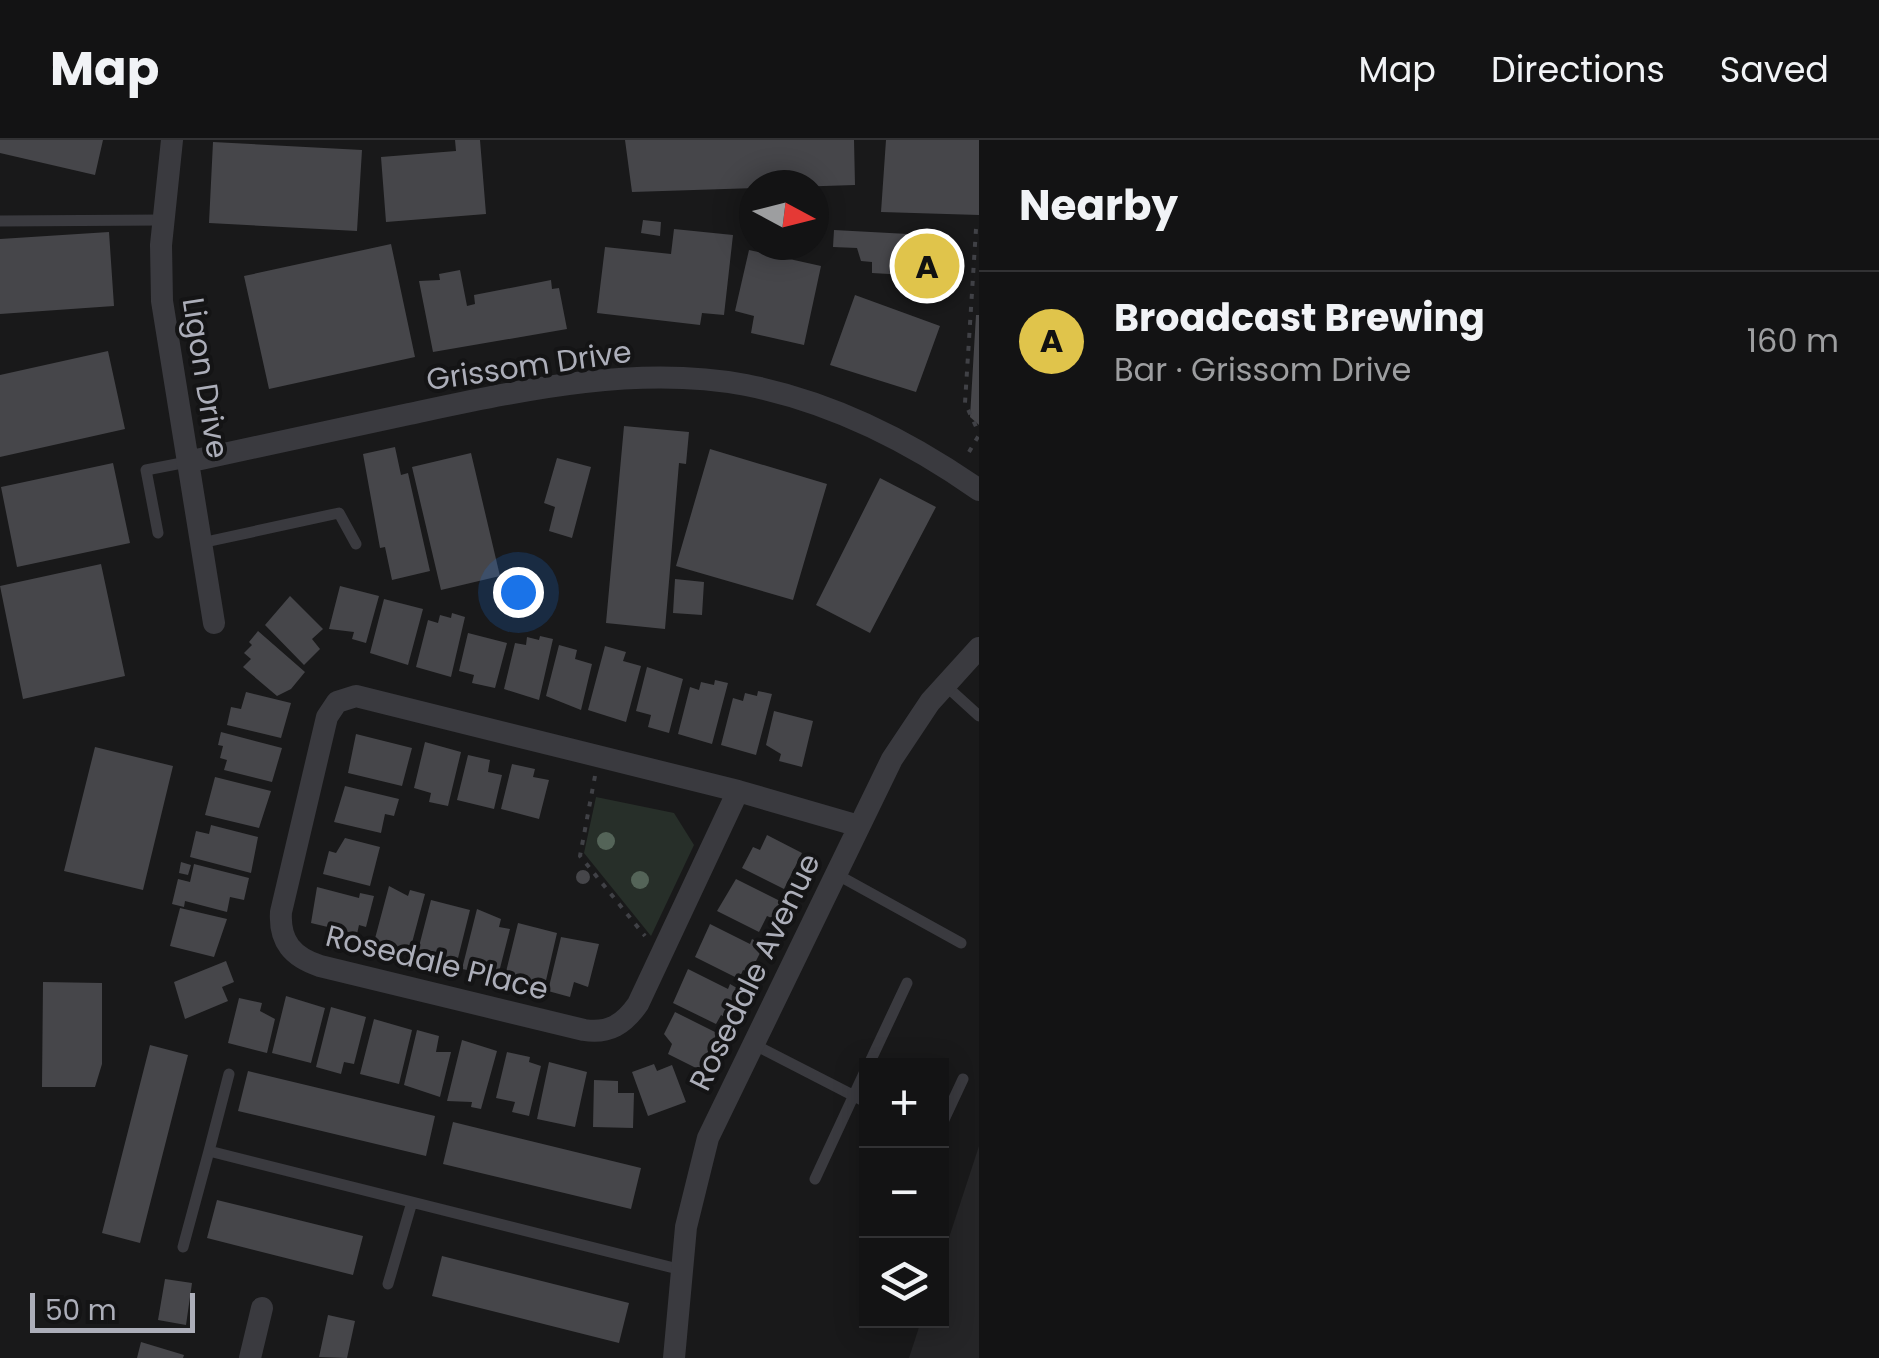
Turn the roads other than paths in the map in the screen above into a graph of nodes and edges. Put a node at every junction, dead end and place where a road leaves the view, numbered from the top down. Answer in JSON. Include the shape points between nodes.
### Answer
{"nodes":[{"id":1,"x":172,"y":140,"type":"edge"},
{"id":2,"x":163,"y":220,"type":"junction"},
{"id":3,"x":0,"y":221,"type":"edge"},
{"id":4,"x":187,"y":462,"type":"junction"},
{"id":5,"x":979,"y":490,"type":"edge"},
{"id":6,"x":158,"y":532,"type":"dead end"},
{"id":7,"x":201,"y":543,"type":"junction"},
{"id":8,"x":356,"y":544,"type":"dead end"},
{"id":9,"x":214,"y":623,"type":"dead end"},
{"id":10,"x":979,"y":648,"type":"edge"},
{"id":11,"x":944,"y":685,"type":"junction"},
{"id":12,"x":979,"y":716,"type":"edge"},
{"id":13,"x":738,"y":791,"type":"junction"},
{"id":14,"x":859,"y":826,"type":"junction"},
{"id":15,"x":836,"y":874,"type":"junction"},
{"id":16,"x":961,"y":943,"type":"dead end"},
{"id":17,"x":907,"y":983,"type":"dead end"},
{"id":18,"x":751,"y":1043,"type":"junction"},
{"id":19,"x":871,"y":1058,"type":"edge"},
{"id":20,"x":229,"y":1074,"type":"dead end"},
{"id":21,"x":963,"y":1079,"type":"dead end"},
{"id":22,"x":859,"y":1085,"type":"edge"},
{"id":23,"x":854,"y":1096,"type":"junction"},
{"id":24,"x":859,"y":1098,"type":"edge"},
{"id":25,"x":949,"y":1109,"type":"edge"},
{"id":26,"x":209,"y":1151,"type":"junction"},
{"id":27,"x":815,"y":1179,"type":"dead end"},
{"id":28,"x":412,"y":1202,"type":"junction"},
{"id":29,"x":183,"y":1248,"type":"dead end"},
{"id":30,"x":682,"y":1270,"type":"junction"},
{"id":31,"x":388,"y":1284,"type":"dead end"},
{"id":32,"x":262,"y":1308,"type":"dead end"},
{"id":33,"x":250,"y":1358,"type":"edge"},
{"id":34,"x":674,"y":1358,"type":"edge"}],
"edges":[{"from":1,"to":2,"type":"street","name":"Ligon Drive"},
{"from":2,"to":3,"type":"lane"},
{"from":2,"to":4,"type":"street","name":"Ligon Drive","via":[[163,318]]},
{"from":4,"to":5,"type":"street","name":"Grissom Drive","via":[[488,398],[594,382],[680,380],[742,384],[841,413],[920,450]]},
{"from":4,"to":6,"type":"lane","via":[[146,470]]},
{"from":4,"to":7,"type":"street","name":"Ligon Drive"},
{"from":7,"to":8,"type":"lane","via":[[338,513]]},
{"from":7,"to":9,"type":"street","name":"Ligon Drive"},
{"from":10,"to":11,"type":"street","name":"Rosedale Avenue"},
{"from":11,"to":12,"type":"lane"},
{"from":11,"to":14,"type":"street","name":"Rosedale Avenue","via":[[904,739]]},
{"from":13,"to":13,"type":"street","name":"Rosedale Place","via":[[375,698],[337,702],[327,717],[283,902],[284,938],[296,956],[320,966],[595,1032],[610,1030],[631,1014]]},
{"from":13,"to":14,"type":"street","name":"Rosedale Place"},
{"from":14,"to":15,"type":"street","name":"Rosedale Avenue"},
{"from":15,"to":16,"type":"lane"},
{"from":15,"to":18,"type":"street","name":"Rosedale Avenue"},
{"from":17,"to":19,"type":"lane"},
{"from":18,"to":23,"type":"lane"},
{"from":18,"to":30,"type":"street","name":"Rosedale Avenue","via":[[698,1168]]},
{"from":20,"to":26,"type":"lane"},
{"from":21,"to":25,"type":"lane"},
{"from":22,"to":23,"type":"lane"},
{"from":23,"to":24,"type":"lane"},
{"from":23,"to":27,"type":"lane"},
{"from":26,"to":28,"type":"lane"},
{"from":26,"to":29,"type":"lane"},
{"from":28,"to":30,"type":"lane"},
{"from":28,"to":31,"type":"lane"},
{"from":30,"to":34,"type":"street","name":"Rosedale Avenue"},
{"from":32,"to":33,"type":"street"}]}
